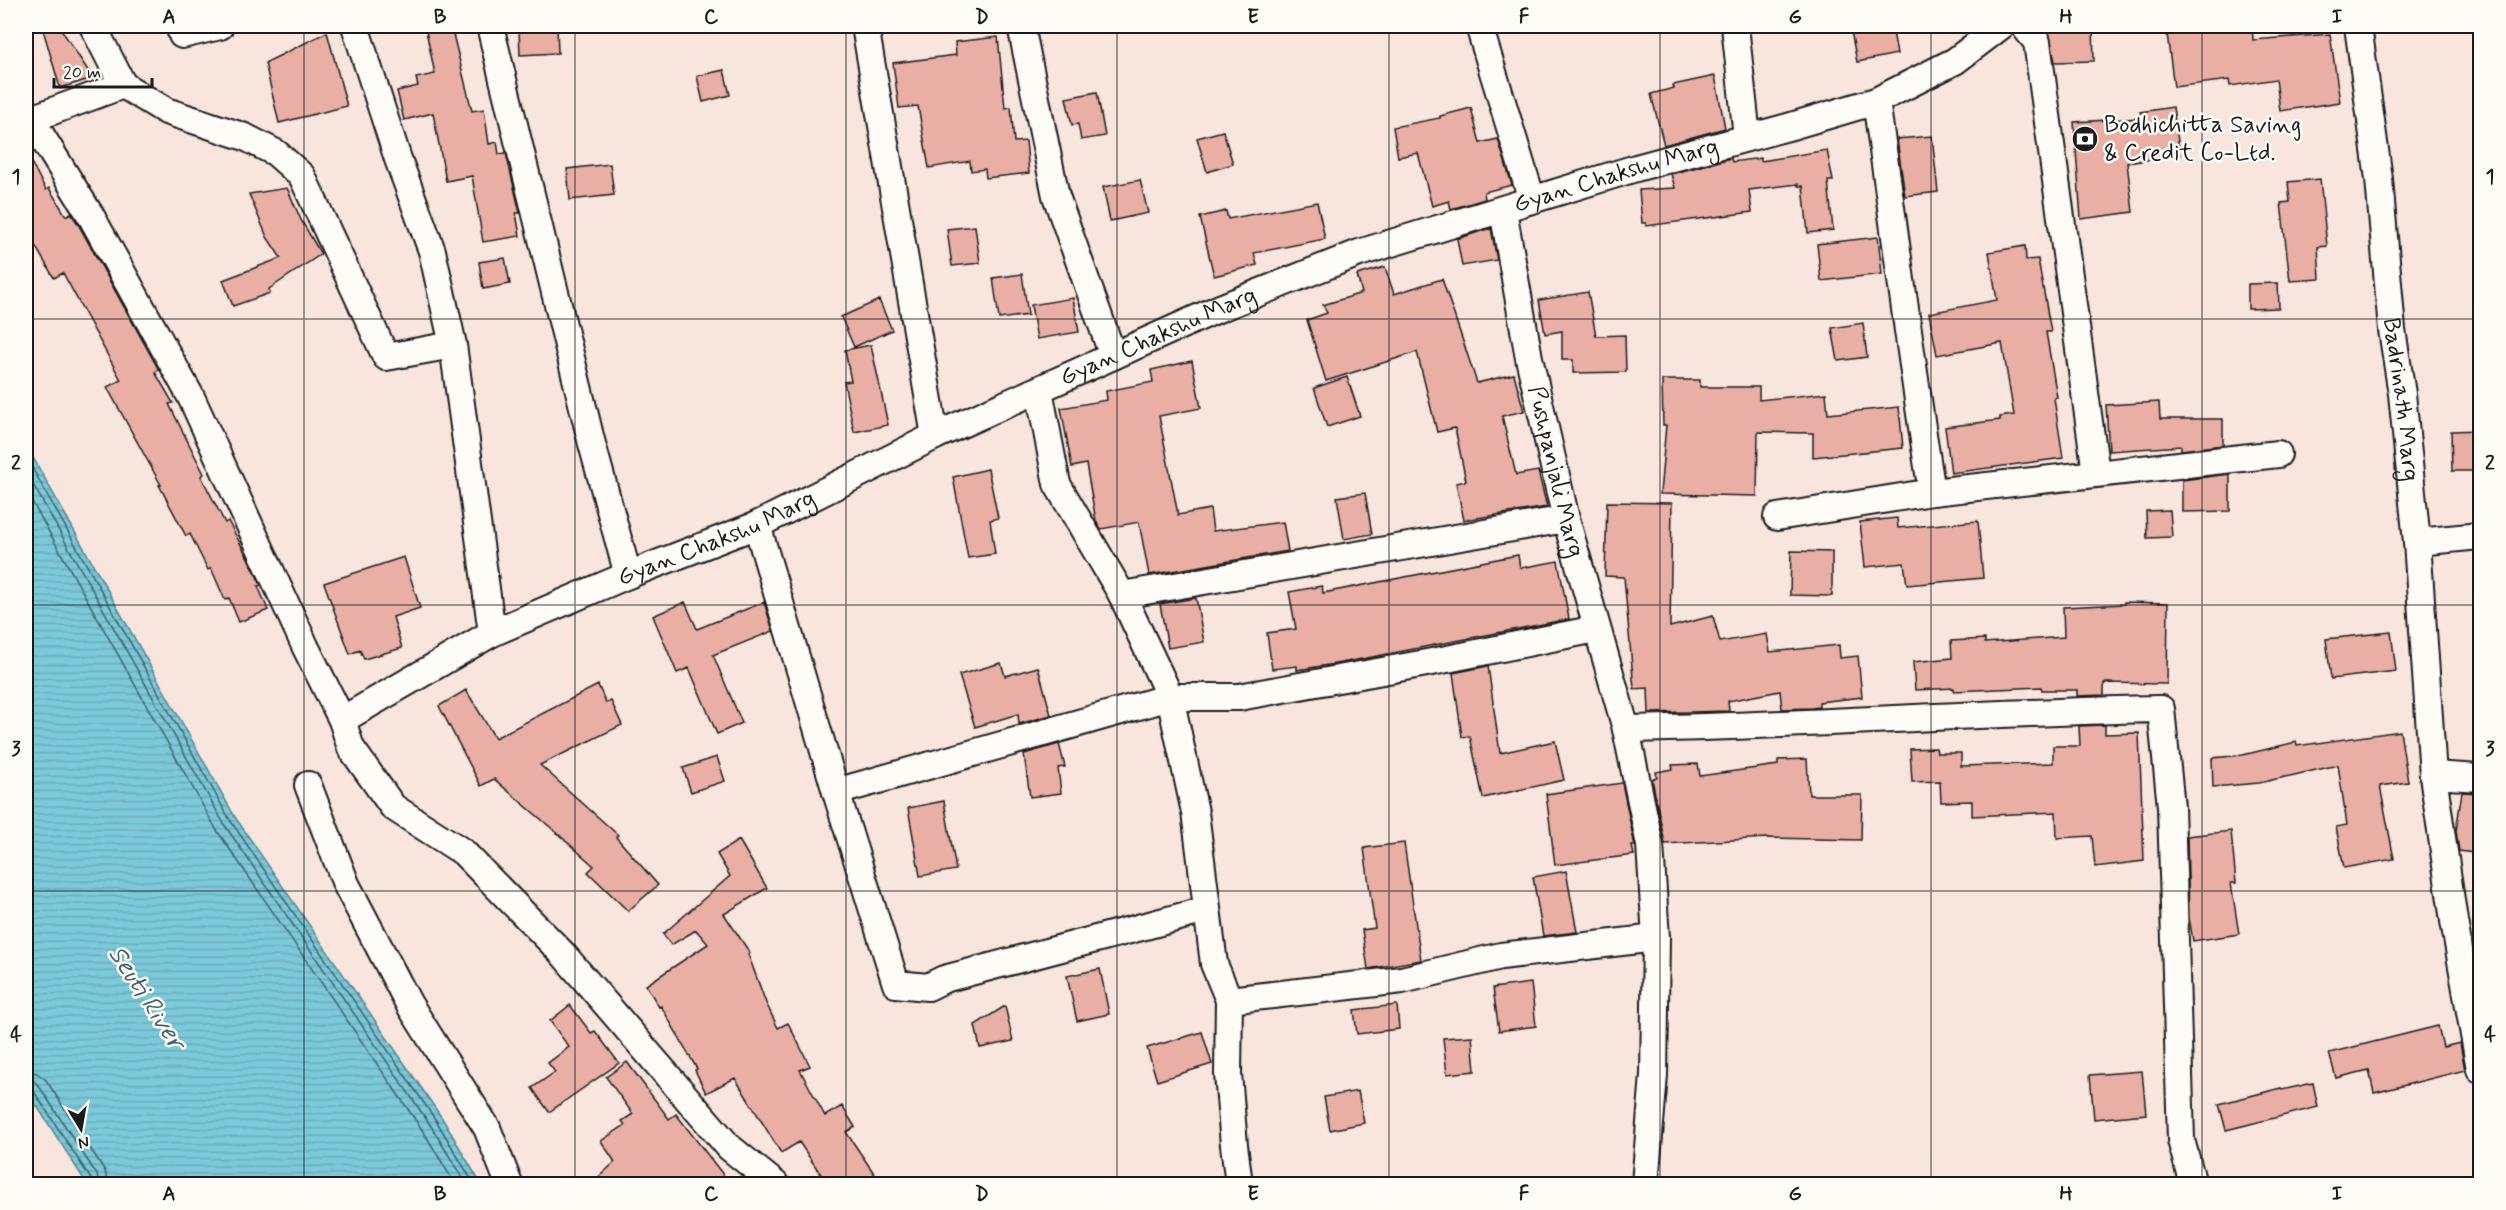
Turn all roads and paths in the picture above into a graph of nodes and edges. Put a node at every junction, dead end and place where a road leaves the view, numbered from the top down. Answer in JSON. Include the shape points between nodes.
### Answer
{"nodes":[{"id":1,"x":93,"y":26,"type":"edge"},
{"id":2,"x":179,"y":26,"type":"edge"},
{"id":3,"x":220,"y":26,"type":"edge"},
{"id":4,"x":355,"y":26,"type":"edge"},
{"id":5,"x":490,"y":26,"type":"edge"},
{"id":6,"x":865,"y":26,"type":"edge"},
{"id":7,"x":1021,"y":26,"type":"edge"},
{"id":8,"x":1479,"y":26,"type":"edge"},
{"id":9,"x":1735,"y":26,"type":"edge"},
{"id":10,"x":2001,"y":26,"type":"edge"},
{"id":11,"x":2024,"y":26,"type":"edge"},
{"id":12,"x":2358,"y":26,"type":"edge"},
{"id":13,"x":123,"y":85,"type":"junction"},
{"id":14,"x":1876,"y":101,"type":"junction"},
{"id":15,"x":1747,"y":137,"type":"junction"},
{"id":16,"x":1532,"y":200,"type":"junction"},
{"id":17,"x":1503,"y":210,"type":"junction"},
{"id":18,"x":453,"y":345,"type":"junction"},
{"id":19,"x":1113,"y":356,"type":"junction"},
{"id":20,"x":1039,"y":390,"type":"junction"},
{"id":21,"x":935,"y":436,"type":"junction"},
{"id":22,"x":2278,"y":454,"type":"dead end"},
{"id":23,"x":2096,"y":473,"type":"junction"},
{"id":24,"x":1932,"y":492,"type":"junction"},
{"id":25,"x":1777,"y":518,"type":"dead end"},
{"id":26,"x":1566,"y":519,"type":"junction"},
{"id":27,"x":757,"y":525,"type":"junction"},
{"id":28,"x":2481,"y":537,"type":"edge"},
{"id":29,"x":2418,"y":542,"type":"junction"},
{"id":30,"x":628,"y":575,"type":"junction"},
{"id":31,"x":1122,"y":595,"type":"junction"},
{"id":32,"x":1596,"y":629,"type":"junction"},
{"id":33,"x":492,"y":633,"type":"junction"},
{"id":34,"x":1170,"y":697,"type":"junction"},
{"id":35,"x":342,"y":720,"type":"junction"},
{"id":36,"x":1626,"y":729,"type":"junction"},
{"id":37,"x":2433,"y":775,"type":"junction"},
{"id":38,"x":2481,"y":778,"type":"edge"},
{"id":39,"x":308,"y":784,"type":"dead end"},
{"id":40,"x":837,"y":792,"type":"junction"},
{"id":41,"x":1206,"y":910,"type":"junction"},
{"id":42,"x":1656,"y":938,"type":"junction"},
{"id":43,"x":1229,"y":1000,"type":"junction"},
{"id":44,"x":2481,"y":1069,"type":"edge"},
{"id":45,"x":1644,"y":1184,"type":"edge"},
{"id":46,"x":509,"y":1185,"type":"edge"},
{"id":47,"x":775,"y":1185,"type":"edge"},
{"id":48,"x":1239,"y":1185,"type":"edge"},
{"id":49,"x":2193,"y":1185,"type":"edge"}],
"edges":[{"from":1,"to":13,"type":"street"},
{"from":2,"to":3,"type":"street","via":[[182,35]]},
{"from":4,"to":18,"type":"street","via":[[432,251]]},
{"from":5,"to":30,"type":"street"},
{"from":6,"to":21,"type":"street"},
{"from":7,"to":19,"type":"street","via":[[1056,196]]},
{"from":8,"to":16,"type":"street"},
{"from":9,"to":15,"type":"street"},
{"from":10,"to":14,"type":"street","name":"Gyan Chakshu Marg","via":[[1955,61]]},
{"from":11,"to":23,"type":"street","via":[[2037,42]]},
{"from":12,"to":29,"type":"street","name":"Badrinath Marg","via":[[2379,179],[2392,330]]},
{"from":13,"to":18,"type":"street","via":[[166,111],[276,153],[302,176],[386,357]]},
{"from":13,"to":35,"type":"street","via":[[31,119],[91,216],[191,397]]},
{"from":14,"to":15,"type":"street","name":"Gyan Chakshu Marg"},
{"from":14,"to":24,"type":"street"},
{"from":15,"to":16,"type":"street","name":"Gyan Chakshu Marg"},
{"from":16,"to":17,"type":"street","name":"Gyan Chakshu Marg"},
{"from":17,"to":19,"type":"street","name":"Gyan Chakshu Marg","via":[[1359,253]]},
{"from":17,"to":26,"type":"street","name":"Pushpanjali Marg","via":[[1529,358]]},
{"from":18,"to":33,"type":"street"},
{"from":19,"to":20,"type":"street","name":"Gyan Chakshu Marg"},
{"from":20,"to":21,"type":"street","name":"Gyan Chakshu Marg"},
{"from":20,"to":31,"type":"street","via":[[1057,484]]},
{"from":21,"to":27,"type":"street","name":"Gyan Chakshu Marg"},
{"from":22,"to":23,"type":"street"},
{"from":23,"to":24,"type":"street"},
{"from":24,"to":25,"type":"street"},
{"from":26,"to":31,"type":"street"},
{"from":26,"to":32,"type":"street","name":"Pushpanjali Marg"},
{"from":27,"to":30,"type":"street","name":"Gyan Chakshu Marg"},
{"from":27,"to":40,"type":"street"},
{"from":28,"to":29,"type":"street"},
{"from":29,"to":37,"type":"street","name":"Badrinath Marg"},
{"from":30,"to":33,"type":"street","name":"Gyan Chakshu Marg"},
{"from":31,"to":34,"type":"street"},
{"from":32,"to":34,"type":"street","via":[[1239,697]]},
{"from":32,"to":36,"type":"street","name":"Pushpanjali Marg"},
{"from":33,"to":35,"type":"street","name":"Gyan Chakshu Marg"},
{"from":34,"to":40,"type":"street"},
{"from":34,"to":41,"type":"street","via":[[1195,812]]},
{"from":35,"to":47,"type":"street","via":[[351,748],[393,807],[464,852],[562,953],[729,1147]]},
{"from":36,"to":42,"type":"street","name":"Pushpanjali Marg","via":[[1650,845]]},
{"from":36,"to":49,"type":"street","via":[[1762,727],[2161,709],[2171,807],[2181,1140]]},
{"from":37,"to":38,"type":"street"},
{"from":37,"to":44,"type":"street","name":"Badrinath Marg"},
{"from":39,"to":46,"type":"street","via":[[346,884],[409,1004],[487,1128]]},
{"from":40,"to":41,"type":"street","via":[[896,984],[928,987],[944,979]]},
{"from":41,"to":43,"type":"street","via":[[1214,963]]},
{"from":42,"to":43,"type":"street","via":[[1501,956],[1402,980]]},
{"from":42,"to":45,"type":"street","name":"Pushpanjali Marg","via":[[1654,1075]]},
{"from":43,"to":48,"type":"street","via":[[1228,1074]]}]}
